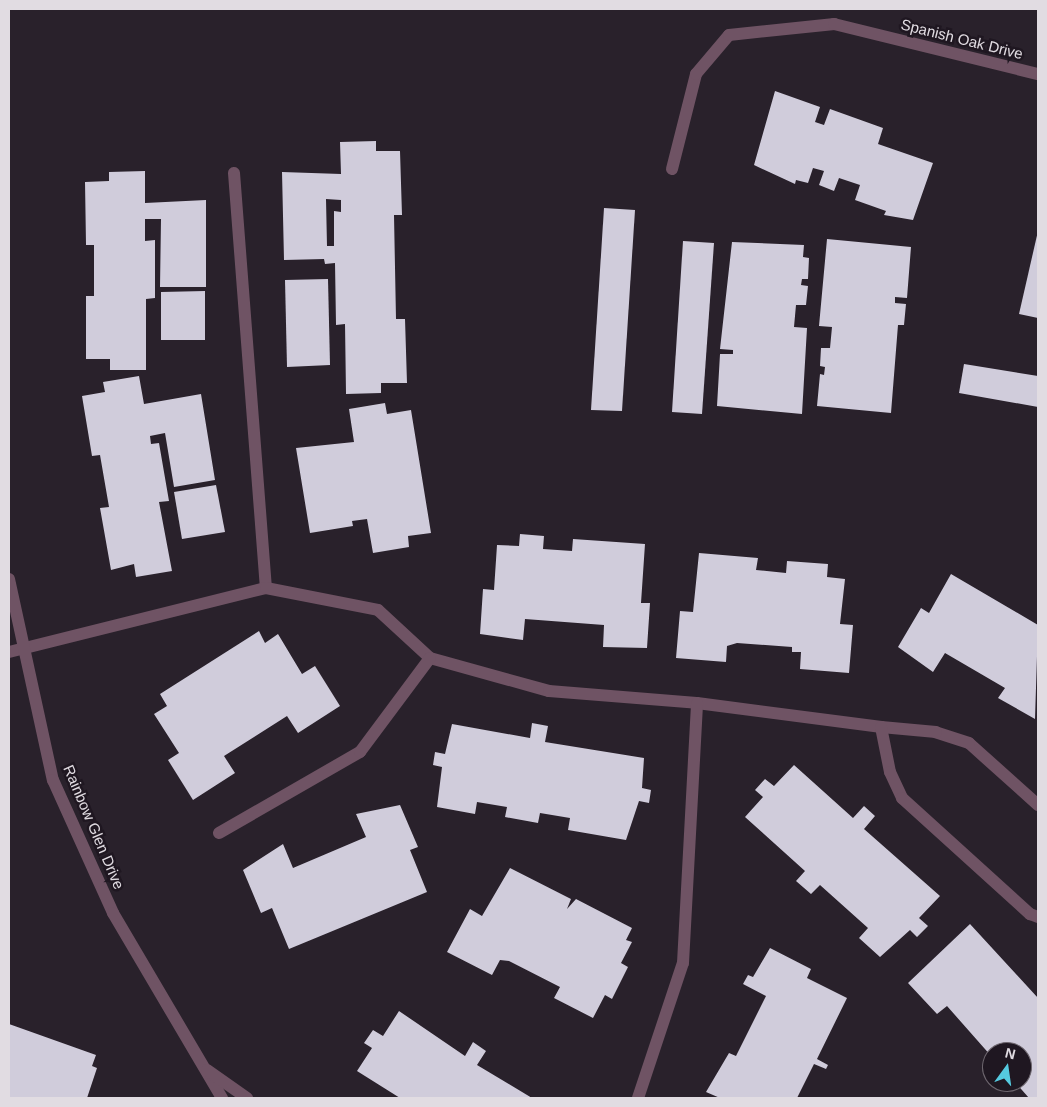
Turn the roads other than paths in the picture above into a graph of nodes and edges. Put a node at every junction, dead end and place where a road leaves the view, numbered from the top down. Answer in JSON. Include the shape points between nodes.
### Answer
{"nodes":[{"id":1,"x":1038,"y":74,"type":"edge"},
{"id":2,"x":672,"y":169,"type":"dead end"},
{"id":3,"x":234,"y":173,"type":"dead end"},
{"id":4,"x":9,"y":579,"type":"edge"},
{"id":5,"x":266,"y":588,"type":"junction"},
{"id":6,"x":24,"y":647,"type":"junction"},
{"id":7,"x":9,"y":652,"type":"edge"},
{"id":8,"x":430,"y":658,"type":"junction"},
{"id":9,"x":697,"y":703,"type":"junction"},
{"id":10,"x":880,"y":727,"type":"junction"},
{"id":11,"x":1038,"y":806,"type":"edge"},
{"id":12,"x":219,"y":833,"type":"dead end"},
{"id":13,"x":1038,"y":917,"type":"edge"},
{"id":14,"x":203,"y":1068,"type":"junction"},
{"id":15,"x":222,"y":1098,"type":"edge"},
{"id":16,"x":247,"y":1098,"type":"edge"},
{"id":17,"x":638,"y":1098,"type":"edge"}],
"edges":[{"from":1,"to":2,"type":"street","name":"Spanish Oak Drive","via":[[834,24],[729,35],[696,74]]},
{"from":3,"to":5,"type":"street"},
{"from":4,"to":6,"type":"street","name":"Rainbow Glen Drive"},
{"from":5,"to":6,"type":"street"},
{"from":5,"to":8,"type":"street","via":[[378,610]]},
{"from":6,"to":7,"type":"street"},
{"from":6,"to":14,"type":"street","name":"Rainbow Glen Drive","via":[[53,780],[113,913]]},
{"from":8,"to":9,"type":"street","via":[[549,691]]},
{"from":8,"to":12,"type":"street","via":[[360,752]]},
{"from":9,"to":10,"type":"street"},
{"from":9,"to":17,"type":"street","via":[[683,962]]},
{"from":10,"to":11,"type":"street","via":[[936,732],[969,743]]},
{"from":10,"to":13,"type":"street","via":[[890,772],[902,798],[1030,914]]},
{"from":14,"to":15,"type":"street","name":"Rainbow Glen Drive"},
{"from":14,"to":16,"type":"street","name":"Rainbow Glen Drive"}]}
